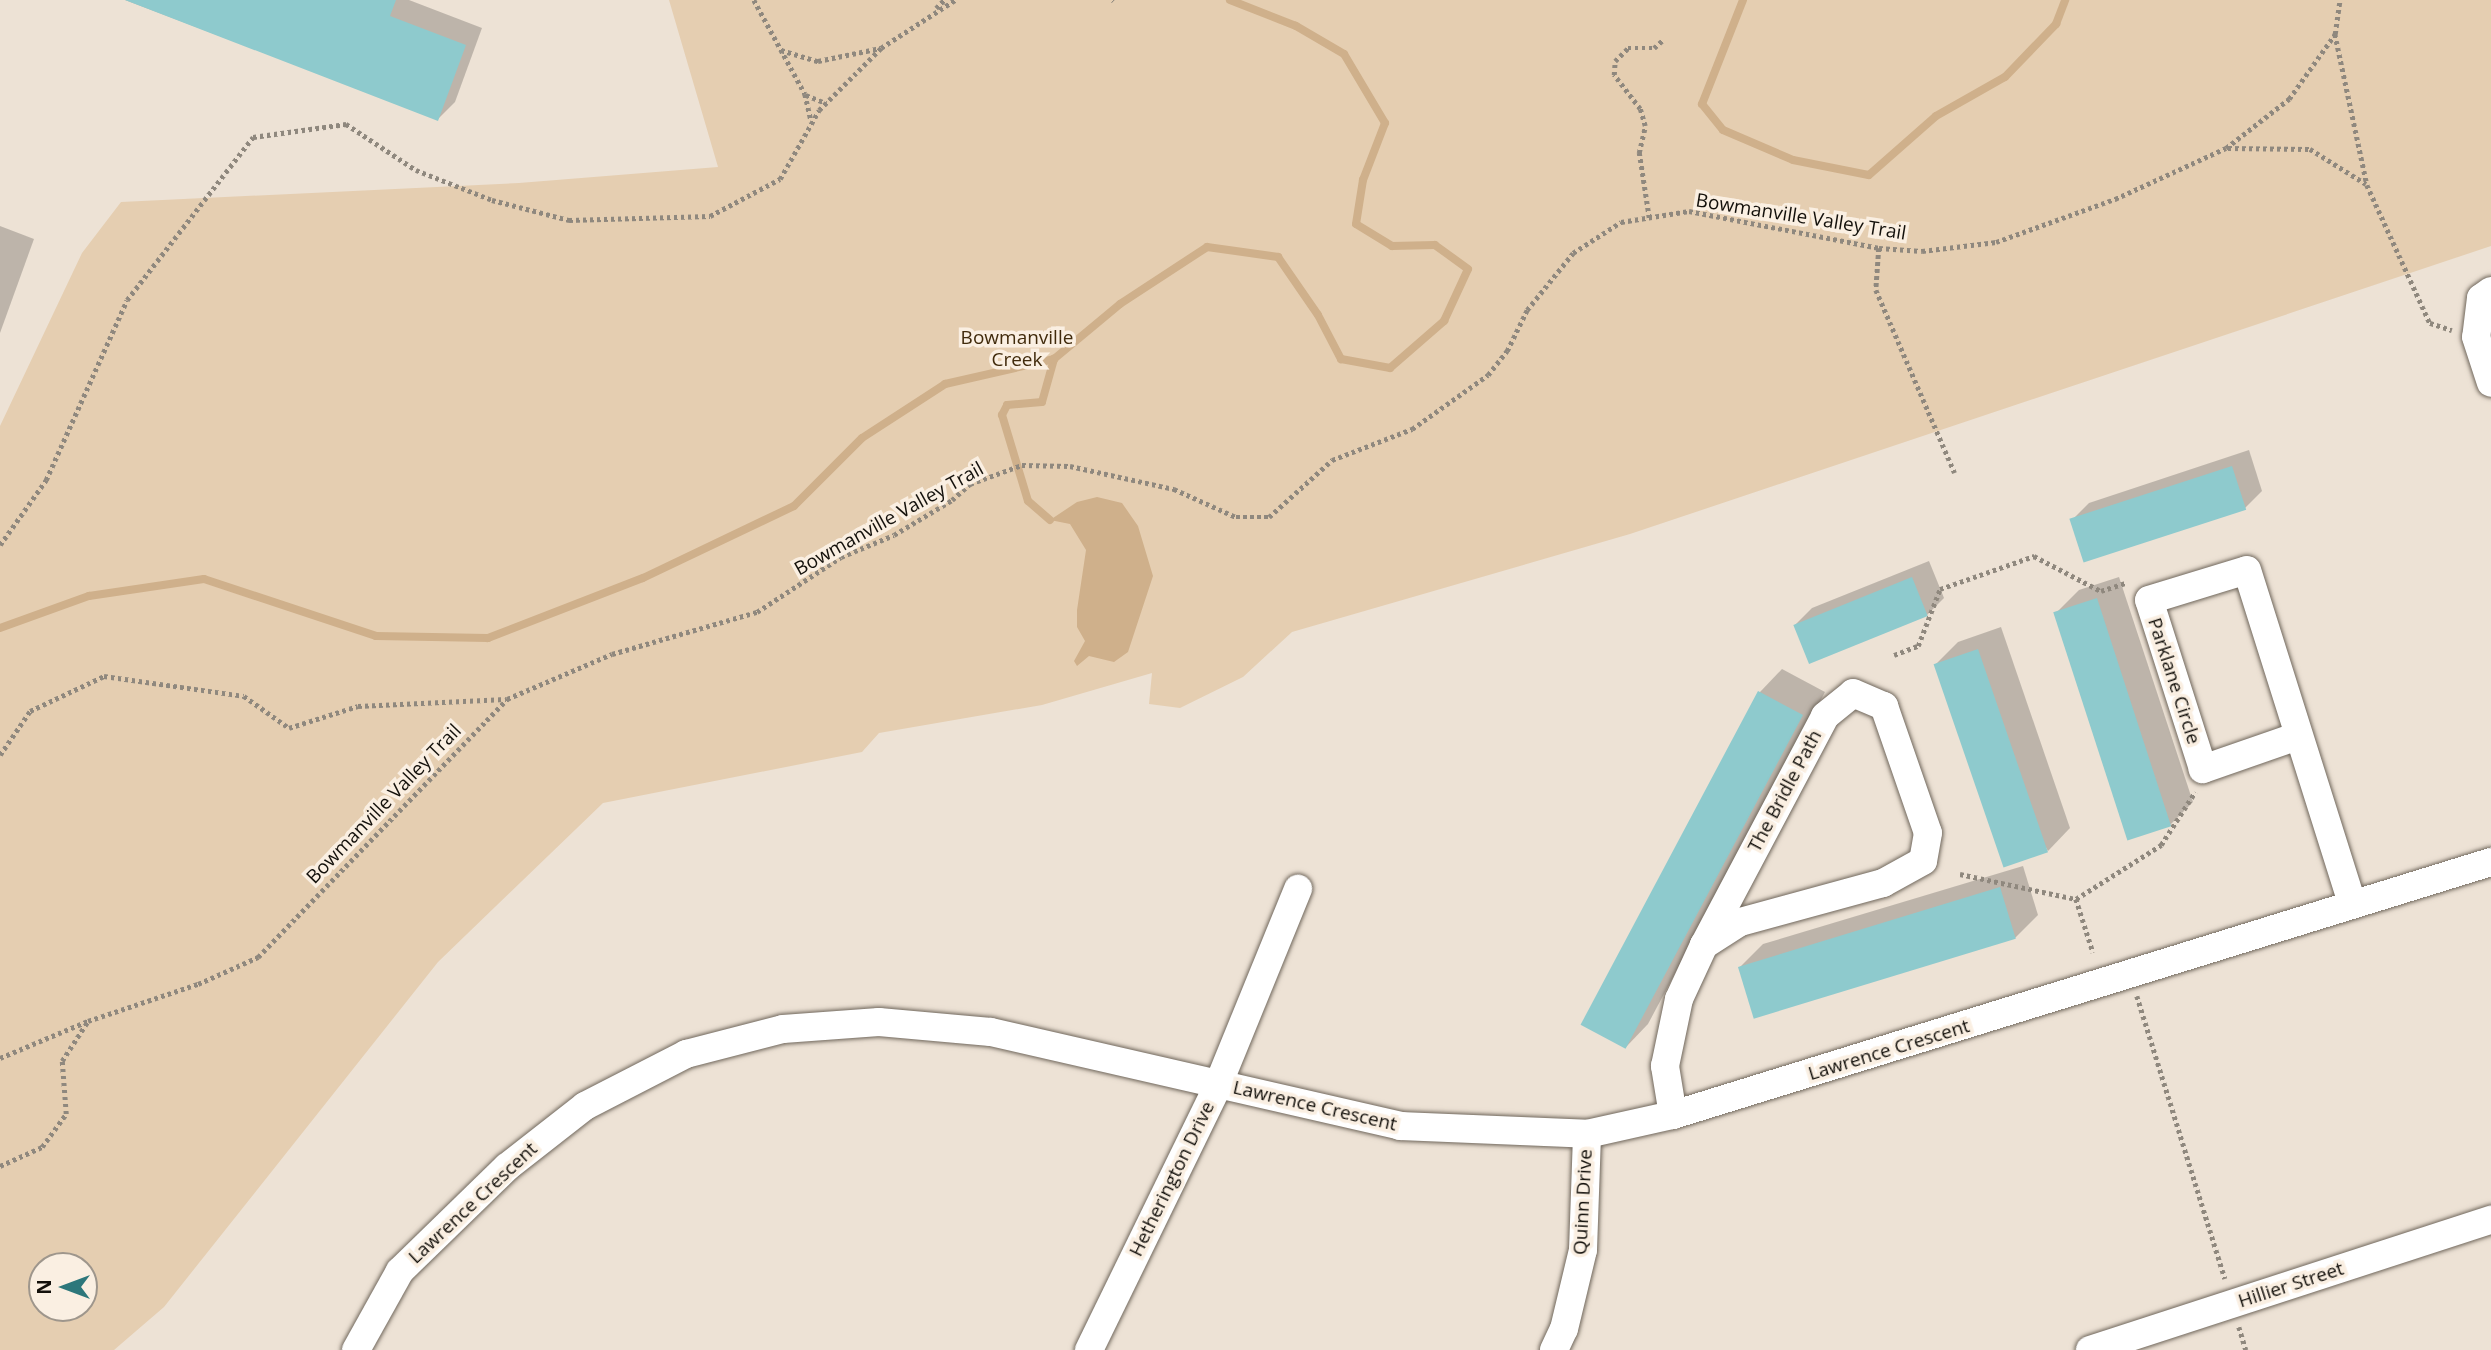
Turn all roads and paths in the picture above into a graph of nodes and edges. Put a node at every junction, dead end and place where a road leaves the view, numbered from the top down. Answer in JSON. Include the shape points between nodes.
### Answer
{"nodes":[{"id":1,"x":754,"y":0,"type":"edge"},
{"id":2,"x":944,"y":0,"type":"edge"},
{"id":3,"x":955,"y":0,"type":"edge"},
{"id":4,"x":2340,"y":0,"type":"edge"},
{"id":5,"x":930,"y":14,"type":"junction"},
{"id":6,"x":2335,"y":34,"type":"junction"},
{"id":7,"x":1662,"y":40,"type":"dead end"},
{"id":8,"x":881,"y":47,"type":"junction"},
{"id":9,"x":781,"y":50,"type":"junction"},
{"id":10,"x":805,"y":94,"type":"junction"},
{"id":11,"x":826,"y":103,"type":"junction"},
{"id":12,"x":811,"y":125,"type":"junction"},
{"id":13,"x":2226,"y":148,"type":"junction"},
{"id":14,"x":2367,"y":185,"type":"junction"},
{"id":15,"x":1648,"y":218,"type":"junction"},
{"id":16,"x":1879,"y":248,"type":"junction"},
{"id":17,"x":2491,"y":291,"type":"edge"},
{"id":18,"x":2476,"y":337,"type":"junction"},
{"id":19,"x":2491,"y":383,"type":"edge"},
{"id":20,"x":1955,"y":473,"type":"dead end"},
{"id":21,"x":0,"y":545,"type":"edge"},
{"id":22,"x":2126,"y":583,"type":"dead end"},
{"id":23,"x":1894,"y":655,"type":"dead end"},
{"id":24,"x":507,"y":699,"type":"junction"},
{"id":25,"x":2298,"y":736,"type":"junction"},
{"id":26,"x":0,"y":755,"type":"edge"},
{"id":27,"x":2195,"y":792,"type":"dead end"},
{"id":28,"x":2491,"y":862,"type":"edge"},
{"id":29,"x":1960,"y":874,"type":"dead end"},
{"id":30,"x":1298,"y":889,"type":"dead end"},
{"id":31,"x":2076,"y":899,"type":"junction"},
{"id":32,"x":2352,"y":903,"type":"junction"},
{"id":33,"x":1704,"y":945,"type":"junction"},
{"id":34,"x":2093,"y":952,"type":"dead end"},
{"id":35,"x":2130,"y":977,"type":"junction"},
{"id":36,"x":88,"y":1021,"type":"junction"},
{"id":37,"x":0,"y":1058,"type":"edge"},
{"id":38,"x":1219,"y":1085,"type":"junction"},
{"id":39,"x":1674,"y":1115,"type":"junction"},
{"id":40,"x":1587,"y":1134,"type":"junction"},
{"id":41,"x":0,"y":1166,"type":"edge"},
{"id":42,"x":2491,"y":1220,"type":"edge"},
{"id":43,"x":2233,"y":1304,"type":"junction"},
{"id":44,"x":356,"y":1350,"type":"edge"},
{"id":45,"x":1088,"y":1350,"type":"edge"},
{"id":46,"x":1554,"y":1350,"type":"edge"},
{"id":47,"x":2090,"y":1350,"type":"edge"},
{"id":48,"x":2246,"y":1350,"type":"edge"}],
"edges":[{"from":1,"to":9,"type":"path"},
{"from":2,"to":5,"type":"path"},
{"from":3,"to":5,"type":"path"},
{"from":4,"to":6,"type":"path","name":"Bowmanville Valley Trail"},
{"from":5,"to":8,"type":"path"},
{"from":6,"to":13,"type":"path","name":"Bowmanville Valley Trail","via":[[2289,99]]},
{"from":6,"to":14,"type":"path"},
{"from":7,"to":15,"type":"path","via":[[1654,47],[1628,47],[1615,61],[1614,75],[1640,109],[1645,127],[1639,153]]},
{"from":8,"to":9,"type":"path","via":[[818,61]]},
{"from":8,"to":11,"type":"path"},
{"from":9,"to":10,"type":"path"},
{"from":10,"to":11,"type":"path"},
{"from":10,"to":12,"type":"path"},
{"from":11,"to":12,"type":"path"},
{"from":12,"to":21,"type":"path","via":[[780,179],[710,216],[633,222],[569,220],[492,200],[416,170],[346,124],[253,137],[127,300],[46,480]]},
{"from":13,"to":14,"type":"path","via":[[2310,149]]},
{"from":13,"to":16,"type":"path","name":"Bowmanville Valley Trail","via":[[2115,199],[1996,242],[1922,251]]},
{"from":14,"to":18,"type":"path","via":[[2430,323]]},
{"from":15,"to":16,"type":"path","name":"Bowmanville Valley Trail","via":[[1689,211]]},
{"from":15,"to":24,"type":"path","name":"Bowmanville Valley Trail","via":[[1621,222],[1573,253],[1527,310],[1507,351],[1488,375],[1454,402],[1412,429],[1332,460],[1269,517],[1236,517],[1174,489],[1116,475],[1070,466],[1022,465],[970,484],[894,535],[841,557],[757,612],[612,654]]},
{"from":16,"to":20,"type":"path","via":[[1876,290]]},
{"from":17,"to":18,"type":"street","via":[[2481,298]]},
{"from":18,"to":19,"type":"street"},
{"from":22,"to":23,"type":"path","via":[[2101,591],[2034,556],[1940,589],[1918,646]]},
{"from":24,"to":26,"type":"path","via":[[480,704],[358,706],[289,728],[244,696],[104,676],[30,711]]},
{"from":24,"to":36,"type":"path","name":"Bowmanville Valley Trail","via":[[258,957],[198,984]]},
{"from":25,"to":25,"type":"street","name":"Parklane Circle","via":[[2247,570],[2149,600],[2203,769]]},
{"from":25,"to":32,"type":"street","name":"Parklane Circle"},
{"from":27,"to":31,"type":"path","via":[[2161,845]]},
{"from":28,"to":32,"type":"street","name":"Lawrence Crescent"},
{"from":29,"to":31,"type":"path"},
{"from":30,"to":38,"type":"street","name":"Hetherington Drive"},
{"from":31,"to":34,"type":"path"},
{"from":32,"to":35,"type":"street","name":"Lawrence Crescent"},
{"from":33,"to":33,"type":"street","name":"The Bridle Path","via":[[1740,922],[1883,883],[1923,860],[1928,833],[1884,706],[1853,694],[1825,716]]},
{"from":33,"to":39,"type":"street","name":"The Bridle Path","via":[[1679,999],[1665,1066]]},
{"from":35,"to":39,"type":"street","name":"Lawrence Crescent"},
{"from":35,"to":43,"type":"path"},
{"from":36,"to":37,"type":"path","name":"Bowmanville Valley Trail"},
{"from":36,"to":41,"type":"path","via":[[62,1061],[66,1114],[42,1147]]},
{"from":38,"to":40,"type":"street","name":"Lawrence Crescent","via":[[1400,1126]]},
{"from":38,"to":44,"type":"street","name":"Lawrence Crescent","via":[[991,1032],[879,1022],[783,1029],[686,1054],[585,1107],[507,1167],[400,1271]]},
{"from":38,"to":45,"type":"street","name":"Hetherington Drive"},
{"from":39,"to":40,"type":"street","name":"Lawrence Crescent"},
{"from":40,"to":46,"type":"street","name":"Quinn Drive","via":[[1583,1250],[1564,1329]]},
{"from":42,"to":43,"type":"street","name":"Hillier Street"},
{"from":43,"to":47,"type":"street","name":"Hillier Street"},
{"from":43,"to":48,"type":"path"}]}
